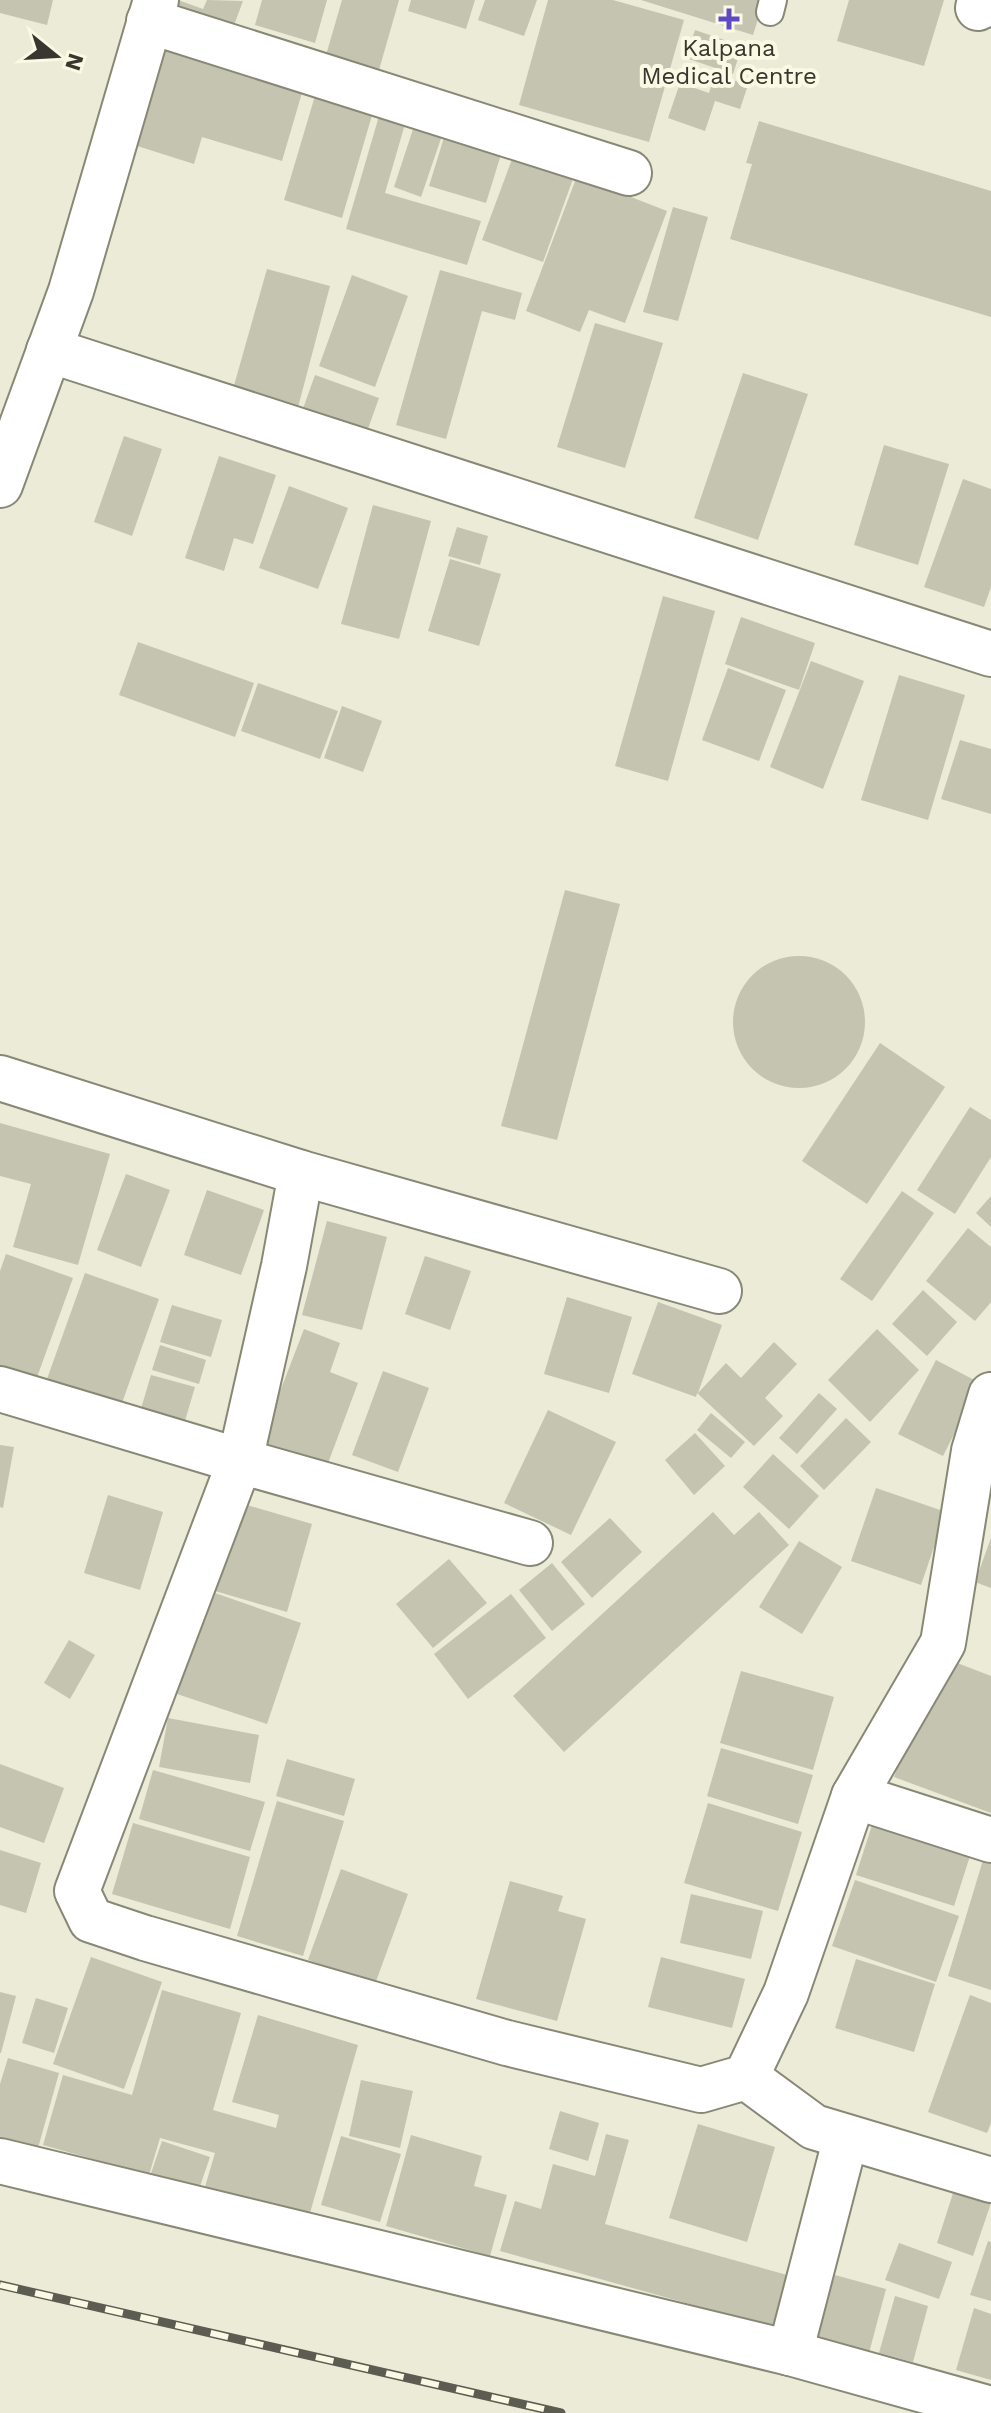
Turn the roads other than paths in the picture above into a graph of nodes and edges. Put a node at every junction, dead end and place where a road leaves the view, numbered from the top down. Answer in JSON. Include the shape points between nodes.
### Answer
{"nodes":[{"id":1,"x":152,"y":11,"type":"edge"},
{"id":2,"x":629,"y":173,"type":"dead end"},
{"id":3,"x":49,"y":350,"type":"junction"},
{"id":4,"x":0,"y":485,"type":"edge"},
{"id":5,"x":991,"y":654,"type":"edge"},
{"id":6,"x":0,"y":1078,"type":"edge"},
{"id":7,"x":301,"y":1173,"type":"junction"},
{"id":8,"x":719,"y":1291,"type":"dead end"},
{"id":9,"x":0,"y":1389,"type":"edge"},
{"id":10,"x":991,"y":1395,"type":"edge"},
{"id":11,"x":982,"y":1454,"type":"edge"},
{"id":12,"x":240,"y":1461,"type":"junction"},
{"id":13,"x":530,"y":1543,"type":"dead end"},
{"id":14,"x":854,"y":1796,"type":"junction"},
{"id":15,"x":991,"y":1840,"type":"edge"},
{"id":16,"x":746,"y":2077,"type":"junction"},
{"id":17,"x":846,"y":2137,"type":"junction"},
{"id":18,"x":0,"y":2161,"type":"edge"},
{"id":19,"x":991,"y":2180,"type":"edge"},
{"id":20,"x":790,"y":2353,"type":"junction"},
{"id":21,"x":991,"y":2409,"type":"edge"}],
"edges":[{"from":1,"to":2,"type":"street"},
{"from":1,"to":3,"type":"street"},
{"from":3,"to":4,"type":"street"},
{"from":3,"to":5,"type":"street"},
{"from":6,"to":7,"type":"street"},
{"from":7,"to":8,"type":"street"},
{"from":7,"to":12,"type":"street"},
{"from":9,"to":12,"type":"street"},
{"from":10,"to":11,"type":"street"},
{"from":11,"to":14,"type":"street","via":[[943,1643]]},
{"from":12,"to":13,"type":"street"},
{"from":12,"to":16,"type":"street","via":[[77,1891],[91,1920],[507,2043],[701,2090]]},
{"from":14,"to":15,"type":"street"},
{"from":14,"to":16,"type":"street","via":[[786,1993]]},
{"from":16,"to":17,"type":"street","via":[[814,2127]]},
{"from":17,"to":19,"type":"street"},
{"from":17,"to":20,"type":"street"},
{"from":18,"to":20,"type":"street"},
{"from":20,"to":21,"type":"street"}]}
